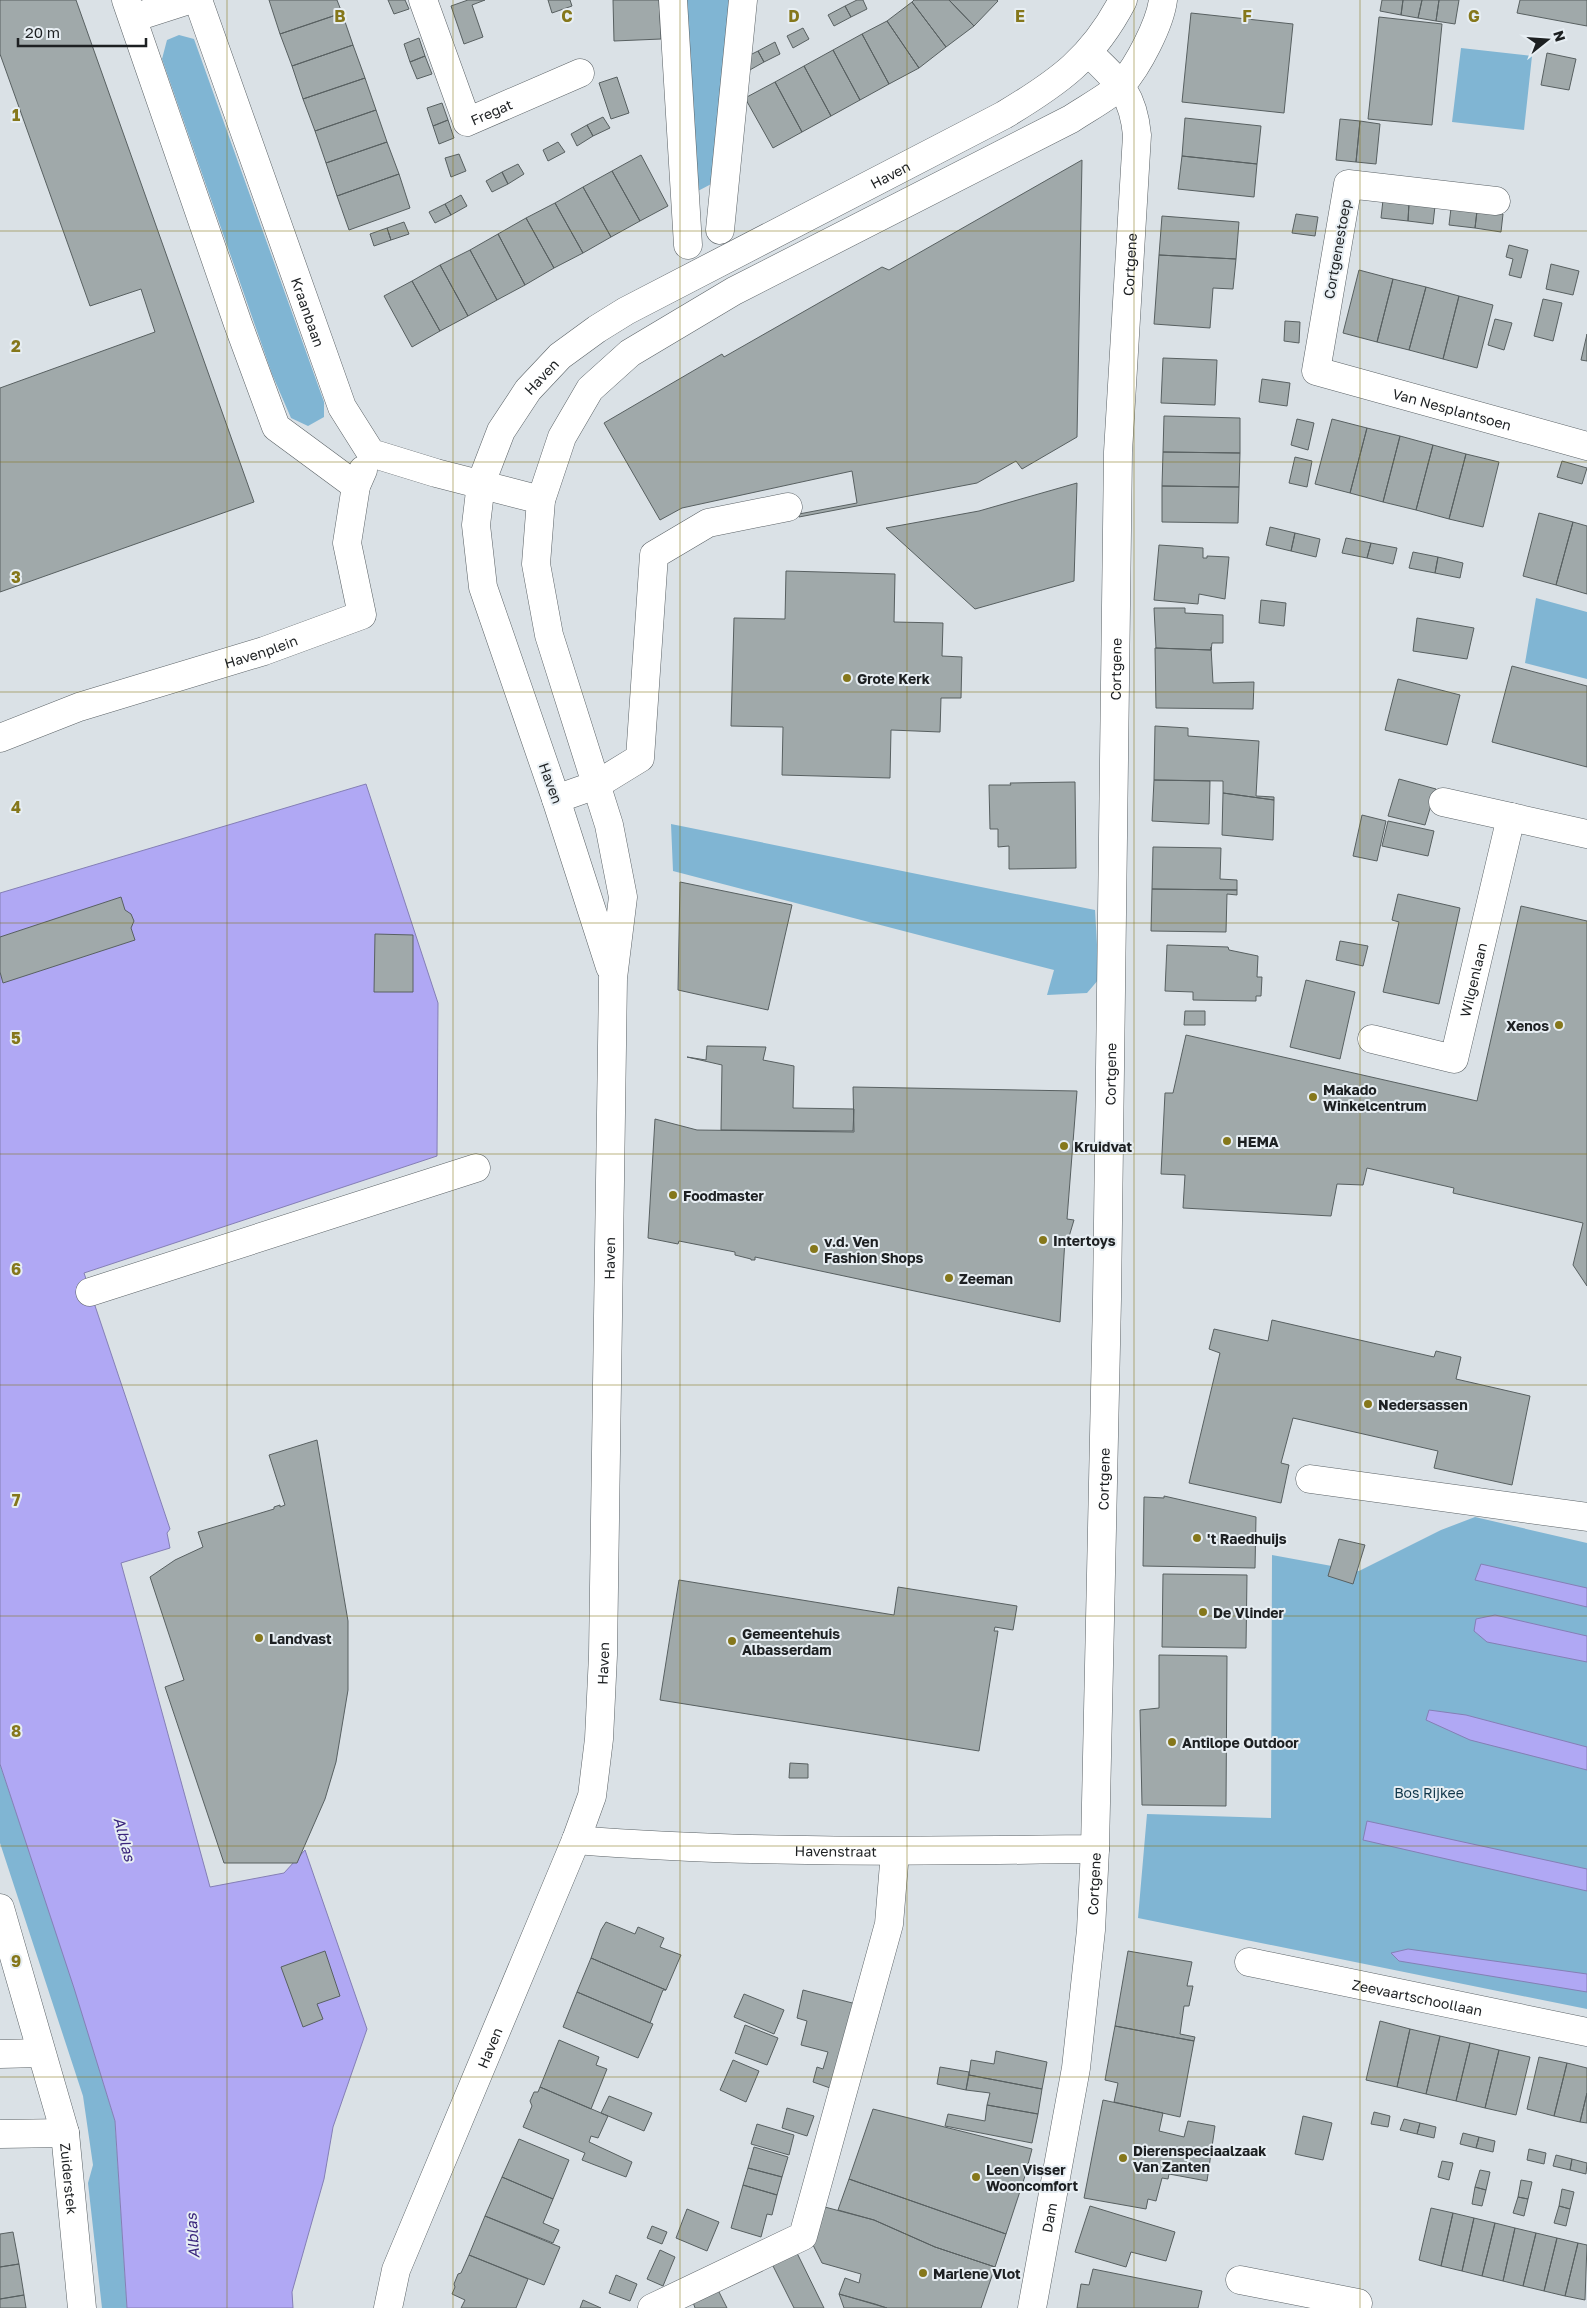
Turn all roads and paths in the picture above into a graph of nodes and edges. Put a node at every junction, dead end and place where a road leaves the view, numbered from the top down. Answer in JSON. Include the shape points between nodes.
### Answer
{"nodes":[{"id":1,"x":189,"y":0,"type":"edge"},
{"id":2,"x":198,"y":0,"type":"edge"},
{"id":3,"x":423,"y":0,"type":"edge"},
{"id":4,"x":673,"y":0,"type":"edge"},
{"id":5,"x":743,"y":0,"type":"edge"},
{"id":6,"x":1123,"y":0,"type":"edge"},
{"id":7,"x":1162,"y":0,"type":"edge"},
{"id":8,"x":130,"y":9,"type":"edge"},
{"id":9,"x":1089,"y":53,"type":"junction"},
{"id":10,"x":580,"y":73,"type":"dead end"},
{"id":11,"x":1121,"y":85,"type":"junction"},
{"id":12,"x":1496,"y":201,"type":"dead end"},
{"id":13,"x":720,"y":230,"type":"dead end"},
{"id":14,"x":688,"y":245,"type":"dead end"},
{"id":15,"x":1316,"y":371,"type":"joint"},
{"id":16,"x":1587,"y":446,"type":"edge"},
{"id":17,"x":371,"y":453,"type":"junction"},
{"id":18,"x":481,"y":483,"type":"junction"},
{"id":19,"x":356,"y":486,"type":"junction"},
{"id":20,"x":541,"y":500,"type":"junction"},
{"id":21,"x":788,"y":507,"type":"dead end"},
{"id":22,"x":0,"y":738,"type":"edge"},
{"id":23,"x":596,"y":785,"type":"junction"},
{"id":24,"x":556,"y":799,"type":"junction"},
{"id":25,"x":1443,"y":802,"type":"dead end"},
{"id":26,"x":1511,"y":817,"type":"junction"},
{"id":27,"x":1587,"y":834,"type":"edge"},
{"id":28,"x":613,"y":978,"type":"junction"},
{"id":29,"x":1372,"y":1039,"type":"dead end"},
{"id":30,"x":476,"y":1168,"type":"dead end"},
{"id":31,"x":90,"y":1292,"type":"dead end"},
{"id":32,"x":1310,"y":1478,"type":"dead end"},
{"id":33,"x":1587,"y":1517,"type":"edge"},
{"id":34,"x":576,"y":1840,"type":"junction"},
{"id":35,"x":1095,"y":1849,"type":"junction"},
{"id":36,"x":894,"y":1852,"type":"junction"},
{"id":37,"x":0,"y":1908,"type":"edge"},
{"id":38,"x":1249,"y":1962,"type":"dead end"},
{"id":39,"x":1587,"y":2032,"type":"edge"},
{"id":40,"x":41,"y":2052,"type":"junction"},
{"id":41,"x":0,"y":2054,"type":"edge"},
{"id":42,"x":1076,"y":2068,"type":"joint"},
{"id":43,"x":65,"y":2133,"type":"junction"},
{"id":44,"x":0,"y":2134,"type":"edge"},
{"id":45,"x":1240,"y":2280,"type":"dead end"},
{"id":46,"x":82,"y":2308,"type":"edge"},
{"id":47,"x":388,"y":2308,"type":"edge"},
{"id":48,"x":652,"y":2308,"type":"edge"},
{"id":49,"x":1032,"y":2308,"type":"edge"},
{"id":50,"x":1357,"y":2308,"type":"edge"}],
"edges":[{"from":1,"to":8,"type":"street"},
{"from":2,"to":17,"type":"street","name":"Kraanbaan","via":[[342,407]]},
{"from":3,"to":10,"type":"street","name":"Fregat","via":[[467,122]]},
{"from":4,"to":14,"type":"street"},
{"from":5,"to":13,"type":"street"},
{"from":6,"to":9,"type":"street","via":[[1109,27]]},
{"from":7,"to":11,"type":"street","via":[[1146,45]]},
{"from":8,"to":19,"type":"street","via":[[234,315],[276,427]]},
{"from":9,"to":11,"type":"street","name":"Cortgene"},
{"from":9,"to":18,"type":"street","name":"Haven","via":[[1047,90],[1004,115],[597,329],[560,356],[528,390],[501,431]]},
{"from":11,"to":20,"type":"street","name":"Haven","via":[[1071,119],[734,291],[630,353],[590,389],[562,437]]},
{"from":11,"to":35,"type":"street","name":"Cortgene","via":[[1135,114],[1137,135],[1118,452],[1107,1299]]},
{"from":12,"to":15,"type":"street","name":"Cortgenestoep","via":[[1348,184]]},
{"from":15,"to":16,"type":"street","name":"Van Nesplantsoen"},
{"from":17,"to":18,"type":"street"},
{"from":17,"to":19,"type":"street","name":"Havenplein"},
{"from":18,"to":20,"type":"street"},
{"from":18,"to":24,"type":"street","name":"Haven","via":[[476,526],[483,587]]},
{"from":19,"to":22,"type":"street","name":"Havenplein","via":[[347,543],[362,615],[264,651],[79,707]]},
{"from":20,"to":23,"type":"street","name":"Haven","via":[[536,564],[549,635]]},
{"from":21,"to":23,"type":"street","via":[[708,523],[654,555],[640,758]]},
{"from":23,"to":24,"type":"street"},
{"from":23,"to":28,"type":"street","name":"Haven","via":[[623,897]]},
{"from":24,"to":28,"type":"street","name":"Haven"},
{"from":25,"to":26,"type":"street"},
{"from":26,"to":27,"type":"street"},
{"from":26,"to":29,"type":"street","name":"Wilgenlaan","via":[[1454,1059]]},
{"from":28,"to":34,"type":"street","name":"Haven","via":[[603,1656],[599,1739],[592,1796]]},
{"from":30,"to":31,"type":"street"},
{"from":32,"to":33,"type":"street"},
{"from":34,"to":36,"type":"street","name":"Havenstraat","via":[[633,1845]]},
{"from":34,"to":47,"type":"street","name":"Haven","via":[[396,2270]]},
{"from":35,"to":36,"type":"street","name":"Havenstraat"},
{"from":35,"to":42,"type":"street","name":"Cortgene","via":[[1091,1930]]},
{"from":36,"to":48,"type":"street","via":[[889,1924],[803,2236]]},
{"from":37,"to":40,"type":"street","name":"Zuiderstek"},
{"from":38,"to":39,"type":"street","name":"Zeevaartschoollaan"},
{"from":40,"to":41,"type":"street"},
{"from":40,"to":43,"type":"street","name":"Zuiderstek"},
{"from":42,"to":49,"type":"street","name":"Dam"},
{"from":43,"to":44,"type":"street"},
{"from":43,"to":46,"type":"street","name":"Zuiderstek"},
{"from":45,"to":50,"type":"street","via":[[1358,2303]]}]}
